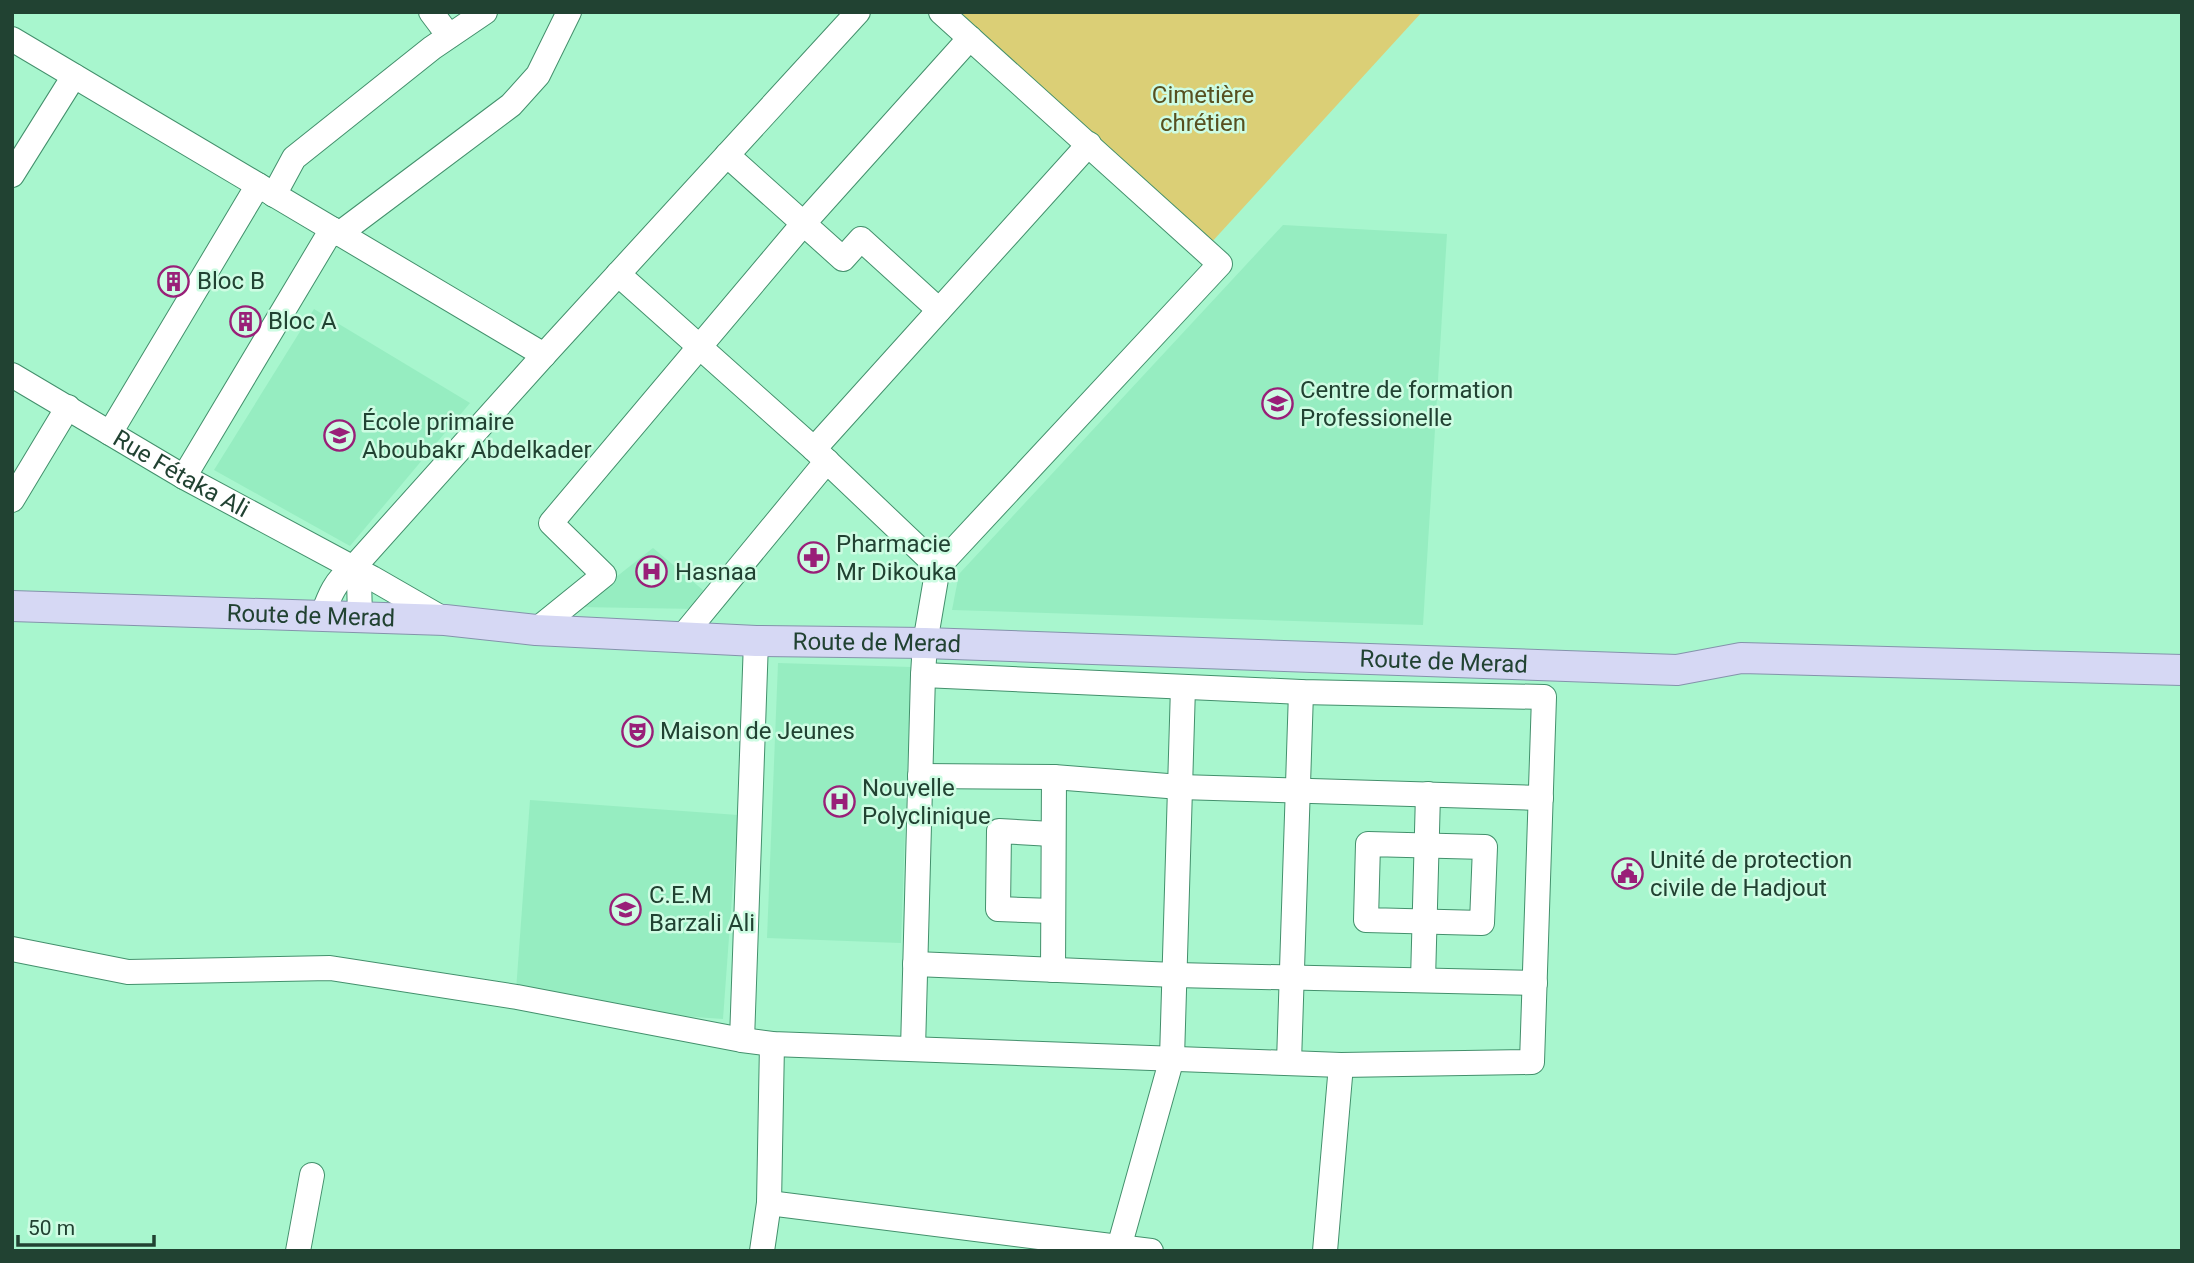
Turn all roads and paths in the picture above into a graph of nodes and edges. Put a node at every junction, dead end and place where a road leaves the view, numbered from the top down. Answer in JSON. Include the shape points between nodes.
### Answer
{"nodes":[{"id":1,"x":431,"y":12,"type":"edge"},
{"id":2,"x":485,"y":12,"type":"edge"},
{"id":3,"x":569,"y":12,"type":"edge"},
{"id":4,"x":858,"y":12,"type":"edge"},
{"id":5,"x":941,"y":12,"type":"edge"},
{"id":6,"x":449,"y":36,"type":"junction"},
{"id":7,"x":970,"y":38,"type":"junction"},
{"id":8,"x":12,"y":40,"type":"edge"},
{"id":9,"x":74,"y":76,"type":"junction"},
{"id":10,"x":1089,"y":144,"type":"junction"},
{"id":11,"x":727,"y":155,"type":"junction"},
{"id":12,"x":12,"y":175,"type":"edge"},
{"id":13,"x":266,"y":190,"type":"junction"},
{"id":14,"x":803,"y":224,"type":"junction"},
{"id":15,"x":336,"y":232,"type":"junction"},
{"id":16,"x":618,"y":274,"type":"junction"},
{"id":17,"x":939,"y":310,"type":"junction"},
{"id":18,"x":700,"y":347,"type":"junction"},
{"id":19,"x":544,"y":355,"type":"junction"},
{"id":20,"x":12,"y":375,"type":"edge"},
{"id":21,"x":68,"y":407,"type":"junction"},
{"id":22,"x":110,"y":433,"type":"junction"},
{"id":23,"x":821,"y":455,"type":"junction"},
{"id":24,"x":184,"y":477,"type":"junction"},
{"id":25,"x":12,"y":500,"type":"edge"},
{"id":26,"x":938,"y":567,"type":"junction"},
{"id":27,"x":353,"y":568,"type":"junction"},
{"id":28,"x":12,"y":606,"type":"edge"},
{"id":29,"x":322,"y":616,"type":"junction"},
{"id":30,"x":360,"y":617,"type":"junction"},
{"id":31,"x":445,"y":620,"type":"junction"},
{"id":32,"x":536,"y":630,"type":"junction"},
{"id":33,"x":682,"y":637,"type":"junction"},
{"id":34,"x":756,"y":641,"type":"junction"},
{"id":35,"x":925,"y":643,"type":"junction"},
{"id":36,"x":2182,"y":670,"type":"edge"},
{"id":37,"x":923,"y":675,"type":"junction"},
{"id":38,"x":1183,"y":687,"type":"junction"},
{"id":39,"x":1301,"y":692,"type":"junction"},
{"id":40,"x":920,"y":776,"type":"junction"},
{"id":41,"x":1054,"y":777,"type":"junction"},
{"id":42,"x":1180,"y":787,"type":"junction"},
{"id":43,"x":1298,"y":791,"type":"junction"},
{"id":44,"x":1428,"y":794,"type":"junction"},
{"id":45,"x":1541,"y":798,"type":"junction"},
{"id":46,"x":1052,"y":834,"type":"junction"},
{"id":47,"x":1426,"y":845,"type":"junction"},
{"id":48,"x":1053,"y":911,"type":"junction"},
{"id":49,"x":1424,"y":921,"type":"junction"},
{"id":50,"x":12,"y":949,"type":"edge"},
{"id":51,"x":915,"y":964,"type":"junction"},
{"id":52,"x":1053,"y":970,"type":"junction"},
{"id":53,"x":1175,"y":975,"type":"junction"},
{"id":54,"x":1292,"y":977,"type":"junction"},
{"id":55,"x":1423,"y":980,"type":"junction"},
{"id":56,"x":1535,"y":983,"type":"junction"},
{"id":57,"x":742,"y":1040,"type":"junction"},
{"id":58,"x":772,"y":1044,"type":"junction"},
{"id":59,"x":913,"y":1049,"type":"junction"},
{"id":60,"x":1172,"y":1058,"type":"junction"},
{"id":61,"x":1289,"y":1062,"type":"junction"},
{"id":62,"x":1341,"y":1065,"type":"junction"},
{"id":63,"x":312,"y":1175,"type":"dead end"},
{"id":64,"x":769,"y":1203,"type":"junction"},
{"id":65,"x":1118,"y":1249,"type":"edge"},
{"id":66,"x":298,"y":1251,"type":"edge"},
{"id":67,"x":762,"y":1251,"type":"edge"},
{"id":68,"x":1151,"y":1251,"type":"edge"},
{"id":69,"x":1325,"y":1251,"type":"edge"}],
"edges":[{"from":1,"to":6,"type":"street"},
{"from":2,"to":6,"type":"street"},
{"from":3,"to":15,"type":"street","via":[[538,75],[511,105]]},
{"from":4,"to":11,"type":"street"},
{"from":5,"to":7,"type":"street"},
{"from":6,"to":13,"type":"street","via":[[294,158]]},
{"from":7,"to":10,"type":"street"},
{"from":7,"to":14,"type":"street"},
{"from":8,"to":9,"type":"street"},
{"from":9,"to":12,"type":"street"},
{"from":9,"to":13,"type":"street"},
{"from":10,"to":17,"type":"street"},
{"from":10,"to":26,"type":"street","via":[[1220,264]]},
{"from":11,"to":14,"type":"street"},
{"from":11,"to":16,"type":"street"},
{"from":13,"to":15,"type":"street"},
{"from":13,"to":22,"type":"street"},
{"from":14,"to":17,"type":"street","via":[[843,259],[861,239]]},
{"from":14,"to":18,"type":"street"},
{"from":15,"to":19,"type":"street"},
{"from":15,"to":24,"type":"street"},
{"from":16,"to":18,"type":"street"},
{"from":16,"to":19,"type":"street"},
{"from":17,"to":23,"type":"street"},
{"from":18,"to":23,"type":"street"},
{"from":18,"to":32,"type":"street","via":[[551,523],[604,576]]},
{"from":19,"to":27,"type":"street"},
{"from":20,"to":21,"type":"street","name":"Rue Fétaka Ali"},
{"from":21,"to":22,"type":"street","name":"Rue Fétaka Ali"},
{"from":21,"to":25,"type":"street"},
{"from":22,"to":24,"type":"street","name":"Rue Fétaka Ali"},
{"from":23,"to":26,"type":"street"},
{"from":23,"to":33,"type":"street"},
{"from":24,"to":27,"type":"street","name":"Rue Fétaka Ali"},
{"from":26,"to":35,"type":"street"},
{"from":27,"to":29,"type":"street","via":[[333,588]]},
{"from":27,"to":30,"type":"street","via":[[359,579]]},
{"from":27,"to":31,"type":"street","name":"Rue Fétaka Ali"},
{"from":28,"to":29,"type":"main road","name":"Route de Merad"},
{"from":29,"to":30,"type":"main road","name":"Route de Merad"},
{"from":30,"to":31,"type":"main road","name":"Route de Merad"},
{"from":31,"to":32,"type":"main road","name":"Route de Merad"},
{"from":32,"to":33,"type":"main road","name":"Route de Merad"},
{"from":33,"to":34,"type":"main road","name":"Route de Merad"},
{"from":34,"to":35,"type":"main road","name":"Route de Merad"},
{"from":34,"to":57,"type":"street"},
{"from":35,"to":36,"type":"main road","name":"Route de Merad","via":[[1677,670],[1741,658]]},
{"from":35,"to":37,"type":"street"},
{"from":37,"to":38,"type":"street"},
{"from":37,"to":40,"type":"street"},
{"from":38,"to":39,"type":"street"},
{"from":38,"to":42,"type":"street"},
{"from":39,"to":43,"type":"street"},
{"from":39,"to":45,"type":"street","via":[[1544,697]]},
{"from":40,"to":41,"type":"street"},
{"from":40,"to":51,"type":"street"},
{"from":41,"to":42,"type":"street"},
{"from":41,"to":46,"type":"street"},
{"from":42,"to":43,"type":"street"},
{"from":42,"to":53,"type":"street"},
{"from":43,"to":44,"type":"street"},
{"from":43,"to":54,"type":"street"},
{"from":44,"to":45,"type":"street"},
{"from":44,"to":47,"type":"street"},
{"from":45,"to":56,"type":"street"},
{"from":46,"to":48,"type":"street"},
{"from":46,"to":48,"type":"street","via":[[999,831],[998,909]]},
{"from":47,"to":49,"type":"street"},
{"from":47,"to":49,"type":"street","via":[[1368,844],[1366,920]]},
{"from":47,"to":49,"type":"street","via":[[1485,847],[1482,923]]},
{"from":48,"to":52,"type":"street"},
{"from":49,"to":55,"type":"street"},
{"from":50,"to":57,"type":"street","via":[[128,972],[330,968],[517,997]]},
{"from":51,"to":52,"type":"street"},
{"from":51,"to":59,"type":"street"},
{"from":52,"to":53,"type":"street"},
{"from":53,"to":54,"type":"street"},
{"from":53,"to":60,"type":"street"},
{"from":54,"to":55,"type":"street"},
{"from":54,"to":61,"type":"street"},
{"from":55,"to":56,"type":"street"},
{"from":56,"to":62,"type":"street","via":[[1532,1062]]},
{"from":57,"to":58,"type":"street"},
{"from":58,"to":59,"type":"street"},
{"from":58,"to":64,"type":"street"},
{"from":59,"to":60,"type":"street"},
{"from":60,"to":61,"type":"street"},
{"from":60,"to":65,"type":"street"},
{"from":61,"to":62,"type":"street"},
{"from":62,"to":69,"type":"street"},
{"from":63,"to":66,"type":"street"},
{"from":64,"to":65,"type":"street"},
{"from":64,"to":67,"type":"street"},
{"from":65,"to":68,"type":"street"}]}
